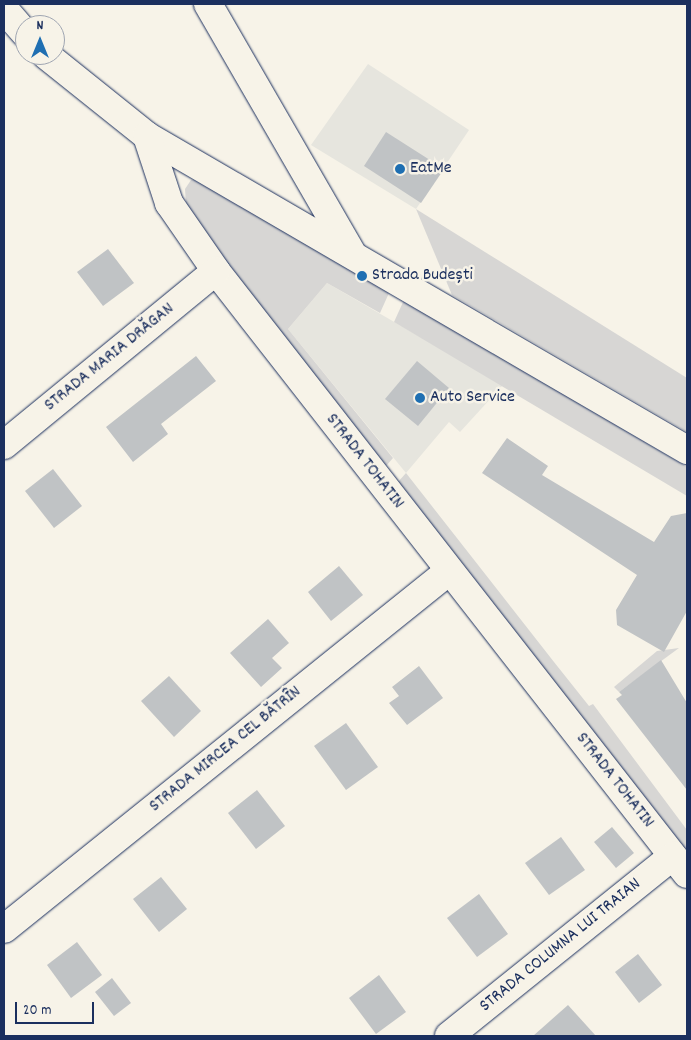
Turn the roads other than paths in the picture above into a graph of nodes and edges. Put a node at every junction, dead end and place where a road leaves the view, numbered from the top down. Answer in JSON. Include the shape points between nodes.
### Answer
{"nodes":[{"id":1,"x":208,"y":4,"type":"edge"},
{"id":2,"x":4,"y":9,"type":"edge"},
{"id":3,"x":15,"y":22,"type":"edge"},
{"id":4,"x":58,"y":65,"type":"edge"},
{"id":5,"x":147,"y":136,"type":"junction"},
{"id":6,"x":351,"y":252,"type":"junction"},
{"id":7,"x":216,"y":271,"type":"junction"},
{"id":8,"x":4,"y":445,"type":"edge"},
{"id":9,"x":687,"y":450,"type":"edge"},
{"id":10,"x":449,"y":571,"type":"junction"},
{"id":11,"x":680,"y":865,"type":"edge"},
{"id":12,"x":4,"y":929,"type":"edge"},
{"id":13,"x":449,"y":1036,"type":"edge"}],
"edges":[{"from":1,"to":6,"type":"street"},
{"from":2,"to":3,"type":"street"},
{"from":4,"to":5,"type":"street"},
{"from":5,"to":6,"type":"street"},
{"from":5,"to":7,"type":"street","name":"STRADA TOHATIN","via":[[169,203]]},
{"from":6,"to":9,"type":"street"},
{"from":7,"to":8,"type":"street","name":"STRADA MARIA DRĂGAN"},
{"from":7,"to":10,"type":"street","name":"STRADA TOHATIN"},
{"from":10,"to":11,"type":"street","name":"STRADA TOHATIN"},
{"from":10,"to":12,"type":"street","name":"STRADA MIRCEA CEL BĂTRÎN"},
{"from":11,"to":13,"type":"street","name":"STRADA COLUMNA LUI TRAIAN"}]}
